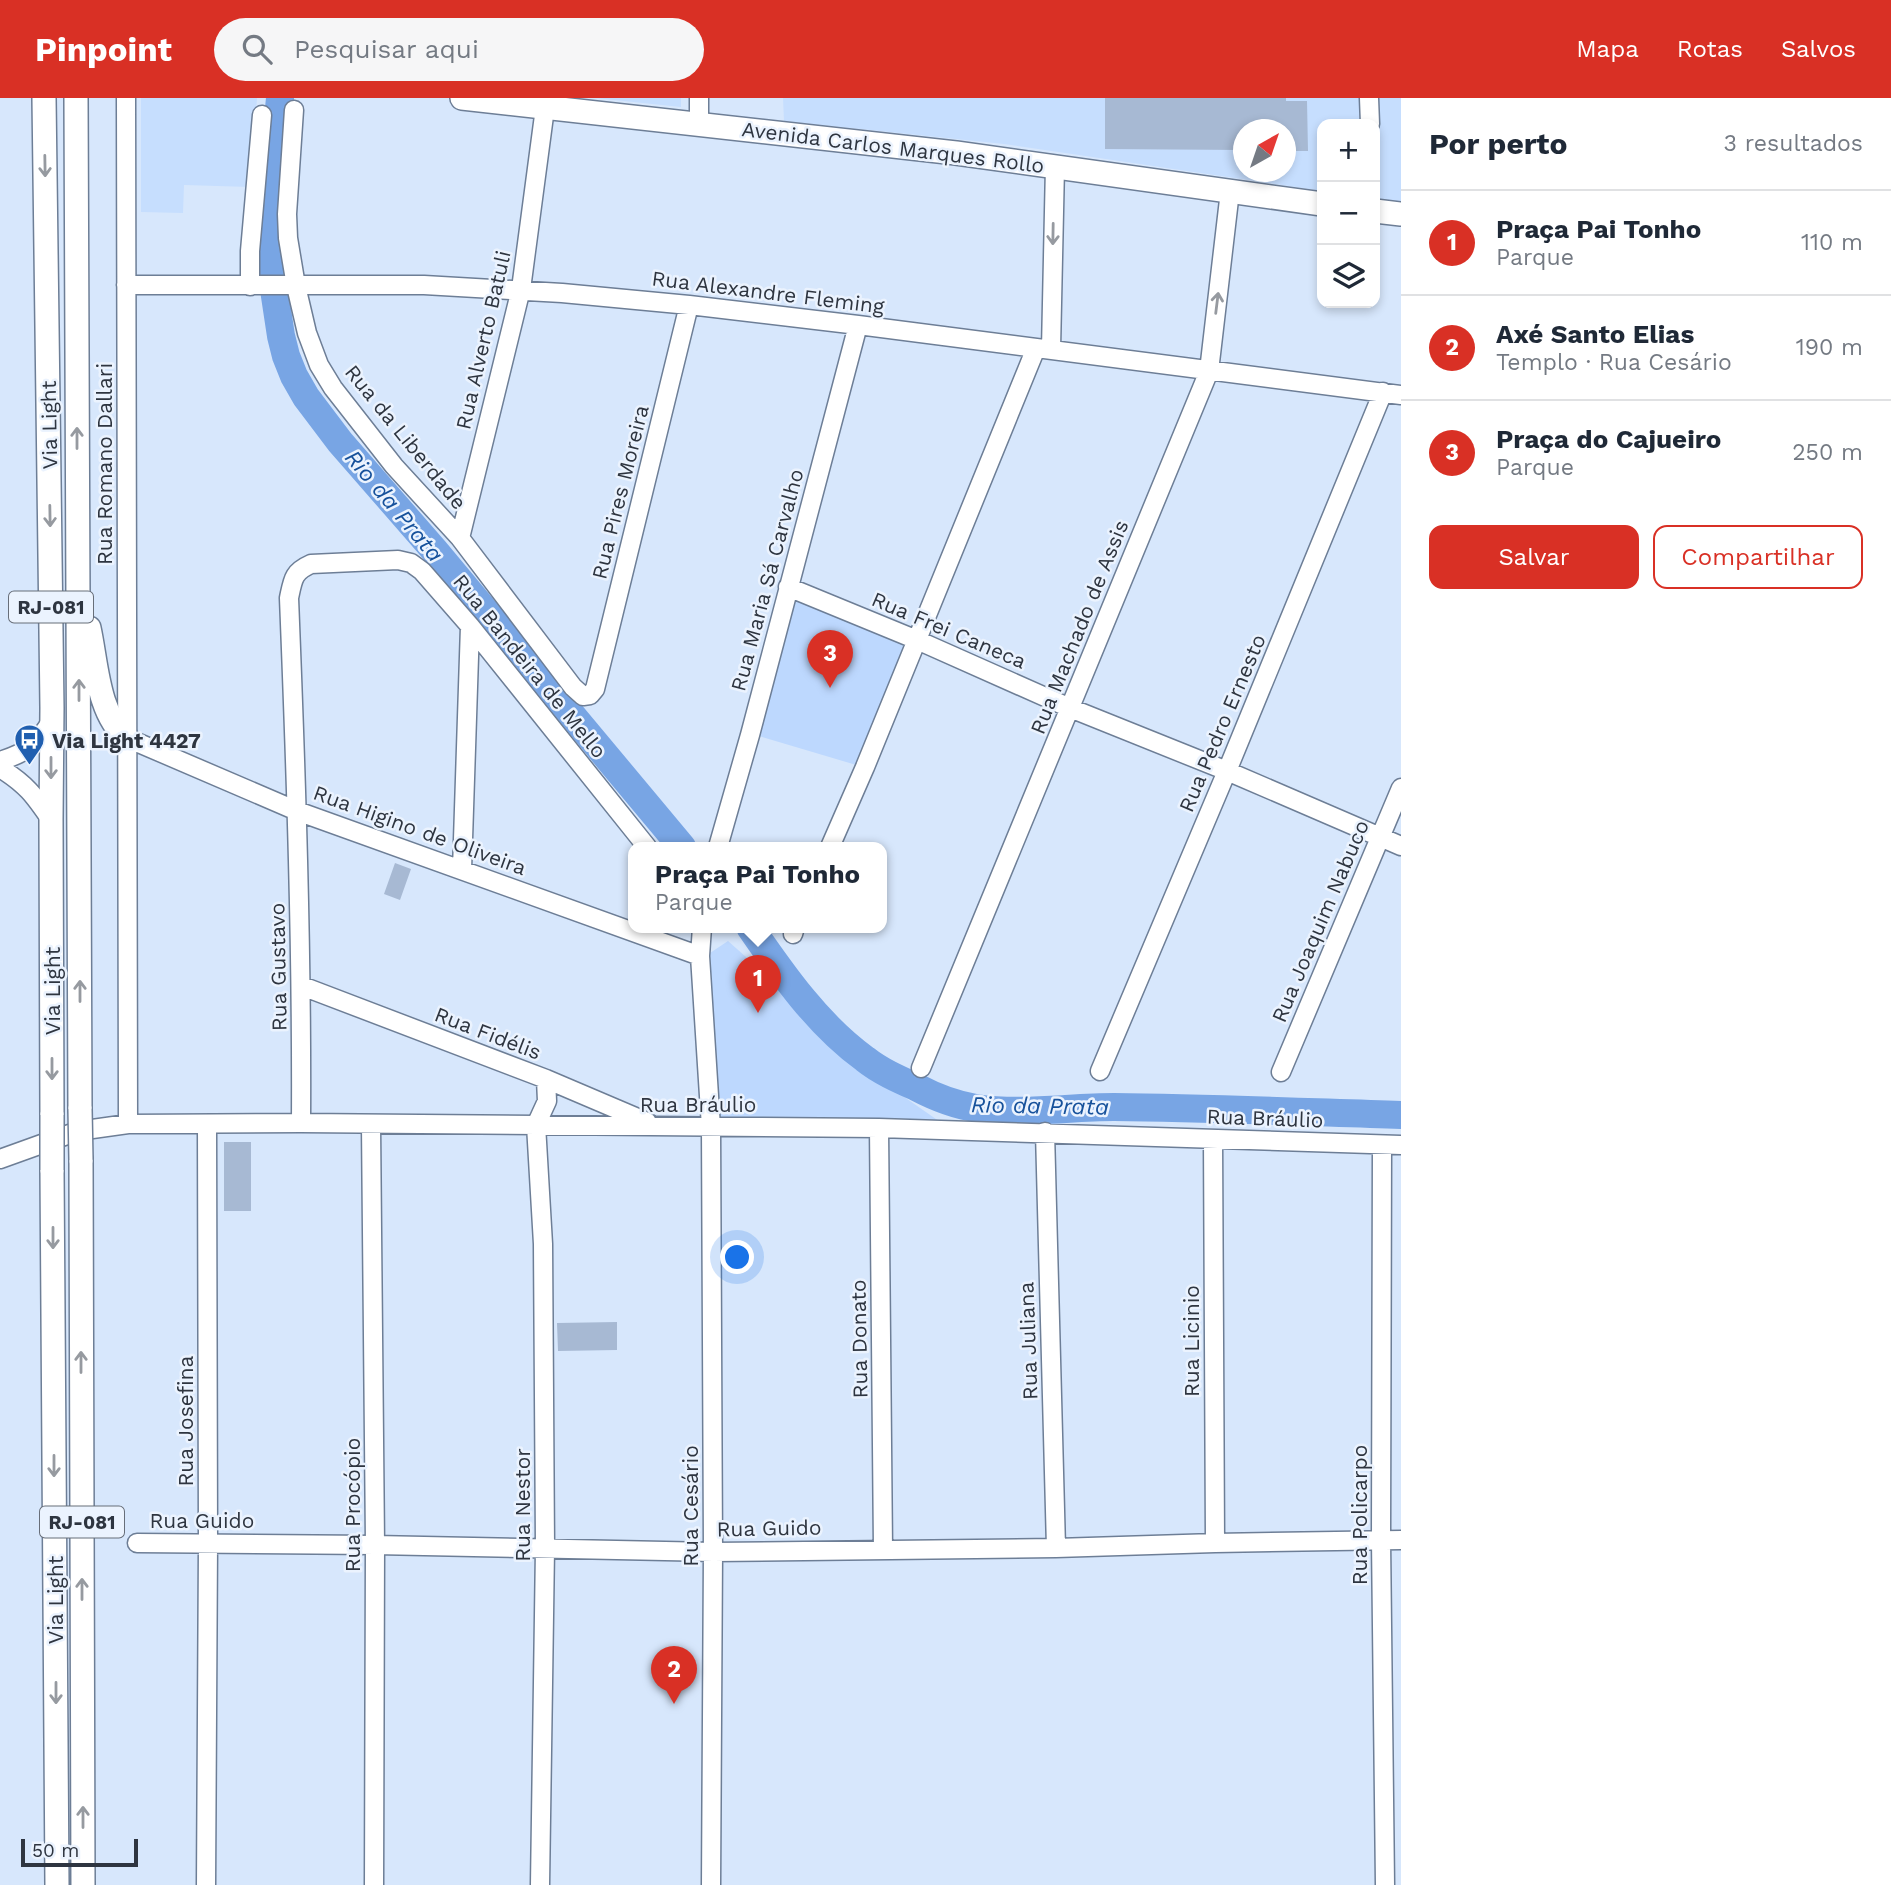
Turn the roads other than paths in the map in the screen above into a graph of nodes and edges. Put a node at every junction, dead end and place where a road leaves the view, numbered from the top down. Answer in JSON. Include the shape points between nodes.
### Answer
{"nodes":[{"id":1,"x":44,"y":98,"type":"edge"},
{"id":2,"x":76,"y":98,"type":"edge"},
{"id":3,"x":126,"y":98,"type":"edge"},
{"id":4,"x":462,"y":98,"type":"edge"},
{"id":5,"x":699,"y":98,"type":"edge"},
{"id":6,"x":1370,"y":98,"type":"edge"},
{"id":7,"x":545,"y":108,"type":"junction"},
{"id":8,"x":294,"y":110,"type":"dead end"},
{"id":9,"x":262,"y":115,"type":"dead end"},
{"id":10,"x":1370,"y":119,"type":"edge"},
{"id":11,"x":699,"y":125,"type":"junction"},
{"id":12,"x":1055,"y":166,"type":"junction"},
{"id":13,"x":1230,"y":191,"type":"junction"},
{"id":14,"x":1317,"y":203,"type":"edge"},
{"id":15,"x":1380,"y":212,"type":"edge"},
{"id":16,"x":1401,"y":214,"type":"edge"},
{"id":17,"x":126,"y":285,"type":"junction"},
{"id":18,"x":253,"y":286,"type":"junction"},
{"id":19,"x":289,"y":286,"type":"junction"},
{"id":20,"x":521,"y":289,"type":"junction"},
{"id":21,"x":689,"y":305,"type":"junction"},
{"id":22,"x":858,"y":325,"type":"junction"},
{"id":23,"x":1043,"y":349,"type":"junction"},
{"id":24,"x":1209,"y":371,"type":"junction"},
{"id":25,"x":1392,"y":393,"type":"edge"},
{"id":26,"x":460,"y":538,"type":"junction"},
{"id":27,"x":311,"y":564,"type":"joint"},
{"id":28,"x":78,"y":576,"type":"junction"},
{"id":29,"x":788,"y":587,"type":"junction"},
{"id":30,"x":470,"y":626,"type":"junction"},
{"id":31,"x":916,"y":640,"type":"junction"},
{"id":32,"x":595,"y":689,"type":"joint"},
{"id":33,"x":1070,"y":708,"type":"junction"},
{"id":34,"x":52,"y":720,"type":"junction"},
{"id":35,"x":127,"y":738,"type":"junction"},
{"id":36,"x":0,"y":761,"type":"edge"},
{"id":37,"x":0,"y":768,"type":"edge"},
{"id":38,"x":1227,"y":771,"type":"junction"},
{"id":39,"x":1401,"y":788,"type":"edge"},
{"id":40,"x":297,"y":811,"type":"junction"},
{"id":41,"x":51,"y":820,"type":"junction"},
{"id":42,"x":1380,"y":837,"type":"junction"},
{"id":43,"x":643,"y":842,"type":"edge"},
{"id":44,"x":719,"y":842,"type":"edge"},
{"id":45,"x":832,"y":842,"type":"edge"},
{"id":46,"x":1401,"y":846,"type":"edge"},
{"id":47,"x":461,"y":870,"type":"junction"},
{"id":48,"x":628,"y":930,"type":"edge"},
{"id":49,"x":636,"y":933,"type":"edge"},
{"id":50,"x":702,"y":933,"type":"edge"},
{"id":51,"x":700,"y":956,"type":"junction"},
{"id":52,"x":302,"y":986,"type":"junction"},
{"id":53,"x":921,"y":1068,"type":"dead end"},
{"id":54,"x":1100,"y":1070,"type":"dead end"},
{"id":55,"x":1281,"y":1072,"type":"dead end"},
{"id":56,"x":546,"y":1079,"type":"junction"},
{"id":57,"x":301,"y":1123,"type":"junction"},
{"id":58,"x":128,"y":1124,"type":"junction"},
{"id":59,"x":207,"y":1124,"type":"junction"},
{"id":60,"x":371,"y":1125,"type":"junction"},
{"id":61,"x":536,"y":1125,"type":"junction"},
{"id":62,"x":656,"y":1126,"type":"junction"},
{"id":63,"x":710,"y":1126,"type":"junction"},
{"id":64,"x":879,"y":1128,"type":"junction"},
{"id":65,"x":1045,"y":1132,"type":"junction"},
{"id":66,"x":1213,"y":1139,"type":"junction"},
{"id":67,"x":1382,"y":1144,"type":"junction"},
{"id":68,"x":1401,"y":1144,"type":"edge"},
{"id":69,"x":0,"y":1159,"type":"edge"},
{"id":70,"x":1381,"y":1540,"type":"junction"},
{"id":71,"x":1401,"y":1540,"type":"edge"},
{"id":72,"x":137,"y":1543,"type":"dead end"},
{"id":73,"x":208,"y":1543,"type":"junction"},
{"id":74,"x":1215,"y":1543,"type":"junction"},
{"id":75,"x":375,"y":1545,"type":"junction"},
{"id":76,"x":545,"y":1548,"type":"junction"},
{"id":77,"x":1056,"y":1548,"type":"junction"},
{"id":78,"x":883,"y":1550,"type":"junction"},
{"id":79,"x":713,"y":1552,"type":"junction"},
{"id":80,"x":57,"y":1885,"type":"edge"},
{"id":81,"x":83,"y":1885,"type":"edge"},
{"id":82,"x":206,"y":1885,"type":"edge"},
{"id":83,"x":374,"y":1885,"type":"edge"},
{"id":84,"x":540,"y":1885,"type":"edge"},
{"id":85,"x":711,"y":1885,"type":"edge"},
{"id":86,"x":1385,"y":1885,"type":"edge"}],
"edges":[{"from":1,"to":34,"type":"main road","name":"Via Light","number":"RJ-081","one_way":true},
{"from":28,"to":2,"type":"main road","name":"Via Light","number":"RJ-081","one_way":true},
{"from":3,"to":17,"type":"street","name":"Rua Romano Dallari"},
{"from":4,"to":7,"type":"main road","name":"Avenida Carlos Marques Rollo"},
{"from":5,"to":11,"type":"street"},
{"from":6,"to":10,"type":"street"},
{"from":7,"to":11,"type":"main road","name":"Avenida Carlos Marques Rollo"},
{"from":7,"to":20,"type":"street","name":"Rua Alverto Batuli"},
{"from":8,"to":19,"type":"street","name":"Rua da Liberdade","via":[[286,214]]},
{"from":9,"to":18,"type":"street","via":[[250,250]]},
{"from":11,"to":12,"type":"main road","name":"Avenida Carlos Marques Rollo"},
{"from":12,"to":13,"type":"main road","name":"Avenida Carlos Marques Rollo"},
{"from":12,"to":23,"type":"street","one_way":true},
{"from":13,"to":14,"type":"main road","name":"Avenida Carlos Marques Rollo"},
{"from":24,"to":13,"type":"street","name":"Rua Machado de Assis","one_way":true},
{"from":15,"to":16,"type":"main road"},
{"from":17,"to":18,"type":"street","name":"Rua Alexandre Fleming"},
{"from":17,"to":35,"type":"street","name":"Rua Romano Dallari"},
{"from":18,"to":19,"type":"street","name":"Rua Alexandre Fleming"},
{"from":19,"to":20,"type":"street","name":"Rua Alexandre Fleming"},
{"from":19,"to":26,"type":"street","name":"Rua da Liberdade","via":[[319,365],[333,388],[394,466]]},
{"from":20,"to":21,"type":"street","name":"Rua Alexandre Fleming"},
{"from":20,"to":26,"type":"street","name":"Rua Alverto Batuli"},
{"from":21,"to":22,"type":"street","name":"Rua Alexandre Fleming"},
{"from":21,"to":32,"type":"street","name":"Rua Pires Moreira"},
{"from":22,"to":23,"type":"street","name":"Rua Alexandre Fleming"},
{"from":22,"to":29,"type":"street","name":"Rua Maria Sá Carvalho"},
{"from":23,"to":24,"type":"street","name":"Rua Alexandre Fleming"},
{"from":23,"to":31,"type":"street"},
{"from":24,"to":25,"type":"street","name":"Rua Alexandre Fleming"},
{"from":24,"to":33,"type":"street","name":"Rua Machado de Assis"},
{"from":25,"to":38,"type":"street","name":"Rua Pedro Ernesto"},
{"from":26,"to":32,"type":"street","name":"Rua da Liberdade","via":[[573,687],[583,696]]},
{"from":27,"to":30,"type":"street","name":"Rua Bandeira de Mello","via":[[398,560],[411,564],[433,582]]},
{"from":27,"to":40,"type":"street","name":"Rua Gustavo","via":[[292,580],[289,597]]},
{"from":28,"to":35,"type":"main road","via":[[103,698],[111,719]]},
{"from":81,"to":28,"type":"main road","name":"Via Light","number":"RJ-081","one_way":true,"bridge":true},
{"from":29,"to":31,"type":"street","name":"Rua Frei Caneca"},
{"from":29,"to":44,"type":"street","name":"Rua Maria Sá Carvalho"},
{"from":30,"to":43,"type":"street","name":"Rua Bandeira de Mello"},
{"from":30,"to":47,"type":"street"},
{"from":31,"to":33,"type":"street","name":"Rua Frei Caneca"},
{"from":31,"to":45,"type":"street"},
{"from":33,"to":38,"type":"street","name":"Rua Frei Caneca"},
{"from":33,"to":53,"type":"street","name":"Rua Machado de Assis"},
{"from":34,"to":36,"type":"street","via":[[31,748]]},
{"from":34,"to":41,"type":"main road","name":"Via Light","number":"RJ-081","one_way":true},
{"from":35,"to":40,"type":"street","name":"Rua Higino de Oliveira"},
{"from":35,"to":58,"type":"street","name":"Rua Romano Dallari"},
{"from":37,"to":41,"type":"street","via":[[23,783]]},
{"from":38,"to":42,"type":"street","name":"Rua Frei Caneca"},
{"from":38,"to":54,"type":"street","name":"Rua Pedro Ernesto"},
{"from":39,"to":42,"type":"street","name":"Rua Joaquim Nabuco"},
{"from":40,"to":47,"type":"street","name":"Rua Higino de Oliveira"},
{"from":40,"to":52,"type":"street","name":"Rua Gustavo"},
{"from":41,"to":80,"type":"main road","name":"Via Light","number":"RJ-081","one_way":true,"bridge":true},
{"from":42,"to":46,"type":"street","name":"Rua Frei Caneca"},
{"from":42,"to":55,"type":"street","name":"Rua Joaquim Nabuco"},
{"from":47,"to":48,"type":"street","name":"Rua Higino de Oliveira"},
{"from":49,"to":51,"type":"street","name":"Rua Higino de Oliveira"},
{"from":50,"to":51,"type":"street"},
{"from":51,"to":63,"type":"street"},
{"from":52,"to":56,"type":"street","name":"Rua Fidélis"},
{"from":52,"to":57,"type":"street","name":"Rua Gustavo"},
{"from":56,"to":61,"type":"street","via":[[547,1101]]},
{"from":56,"to":62,"type":"street","name":"Rua Fidélis"},
{"from":57,"to":59,"type":"street","name":"Rua Bráulio"},
{"from":57,"to":60,"type":"street","name":"Rua Bráulio"},
{"from":58,"to":59,"type":"street","name":"Rua Bráulio"},
{"from":58,"to":69,"type":"street","name":"Rua Bráulio","via":[[78,1131]]},
{"from":59,"to":73,"type":"street","name":"Rua Josefina"},
{"from":60,"to":61,"type":"street","name":"Rua Bráulio"},
{"from":60,"to":75,"type":"street","name":"Rua Procópio"},
{"from":61,"to":62,"type":"street","name":"Rua Bráulio"},
{"from":61,"to":76,"type":"street","name":"Rua Nestor","via":[[543,1244]]},
{"from":62,"to":63,"type":"street","name":"Rua Bráulio"},
{"from":63,"to":64,"type":"street","name":"Rua Bráulio"},
{"from":63,"to":79,"type":"street","name":"Rua Cesário"},
{"from":64,"to":65,"type":"street","name":"Rua Bráulio"},
{"from":64,"to":78,"type":"street","name":"Rua Donato"},
{"from":65,"to":66,"type":"street","name":"Rua Bráulio"},
{"from":65,"to":77,"type":"street","name":"Rua Juliana"},
{"from":66,"to":67,"type":"street","name":"Rua Bráulio"},
{"from":66,"to":74,"type":"street","name":"Rua Licinio"},
{"from":67,"to":68,"type":"street","name":"Rua Bráulio"},
{"from":67,"to":70,"type":"street","name":"Rua Policarpo"},
{"from":70,"to":71,"type":"street","name":"Rua Guido"},
{"from":70,"to":74,"type":"street","name":"Rua Guido"},
{"from":70,"to":86,"type":"street","name":"Rua Policarpo"},
{"from":72,"to":73,"type":"street","name":"Rua Guido"},
{"from":73,"to":75,"type":"street","name":"Rua Guido"},
{"from":73,"to":82,"type":"street","name":"Rua Josefina"},
{"from":74,"to":77,"type":"street","name":"Rua Guido"},
{"from":75,"to":76,"type":"street","name":"Rua Guido"},
{"from":75,"to":83,"type":"street","name":"Rua Procópio"},
{"from":76,"to":79,"type":"street","name":"Rua Guido"},
{"from":76,"to":84,"type":"street","name":"Rua Nestor"},
{"from":77,"to":78,"type":"street","name":"Rua Guido"},
{"from":78,"to":79,"type":"street","name":"Rua Guido"},
{"from":79,"to":85,"type":"street","name":"Rua Cesário"}]}
